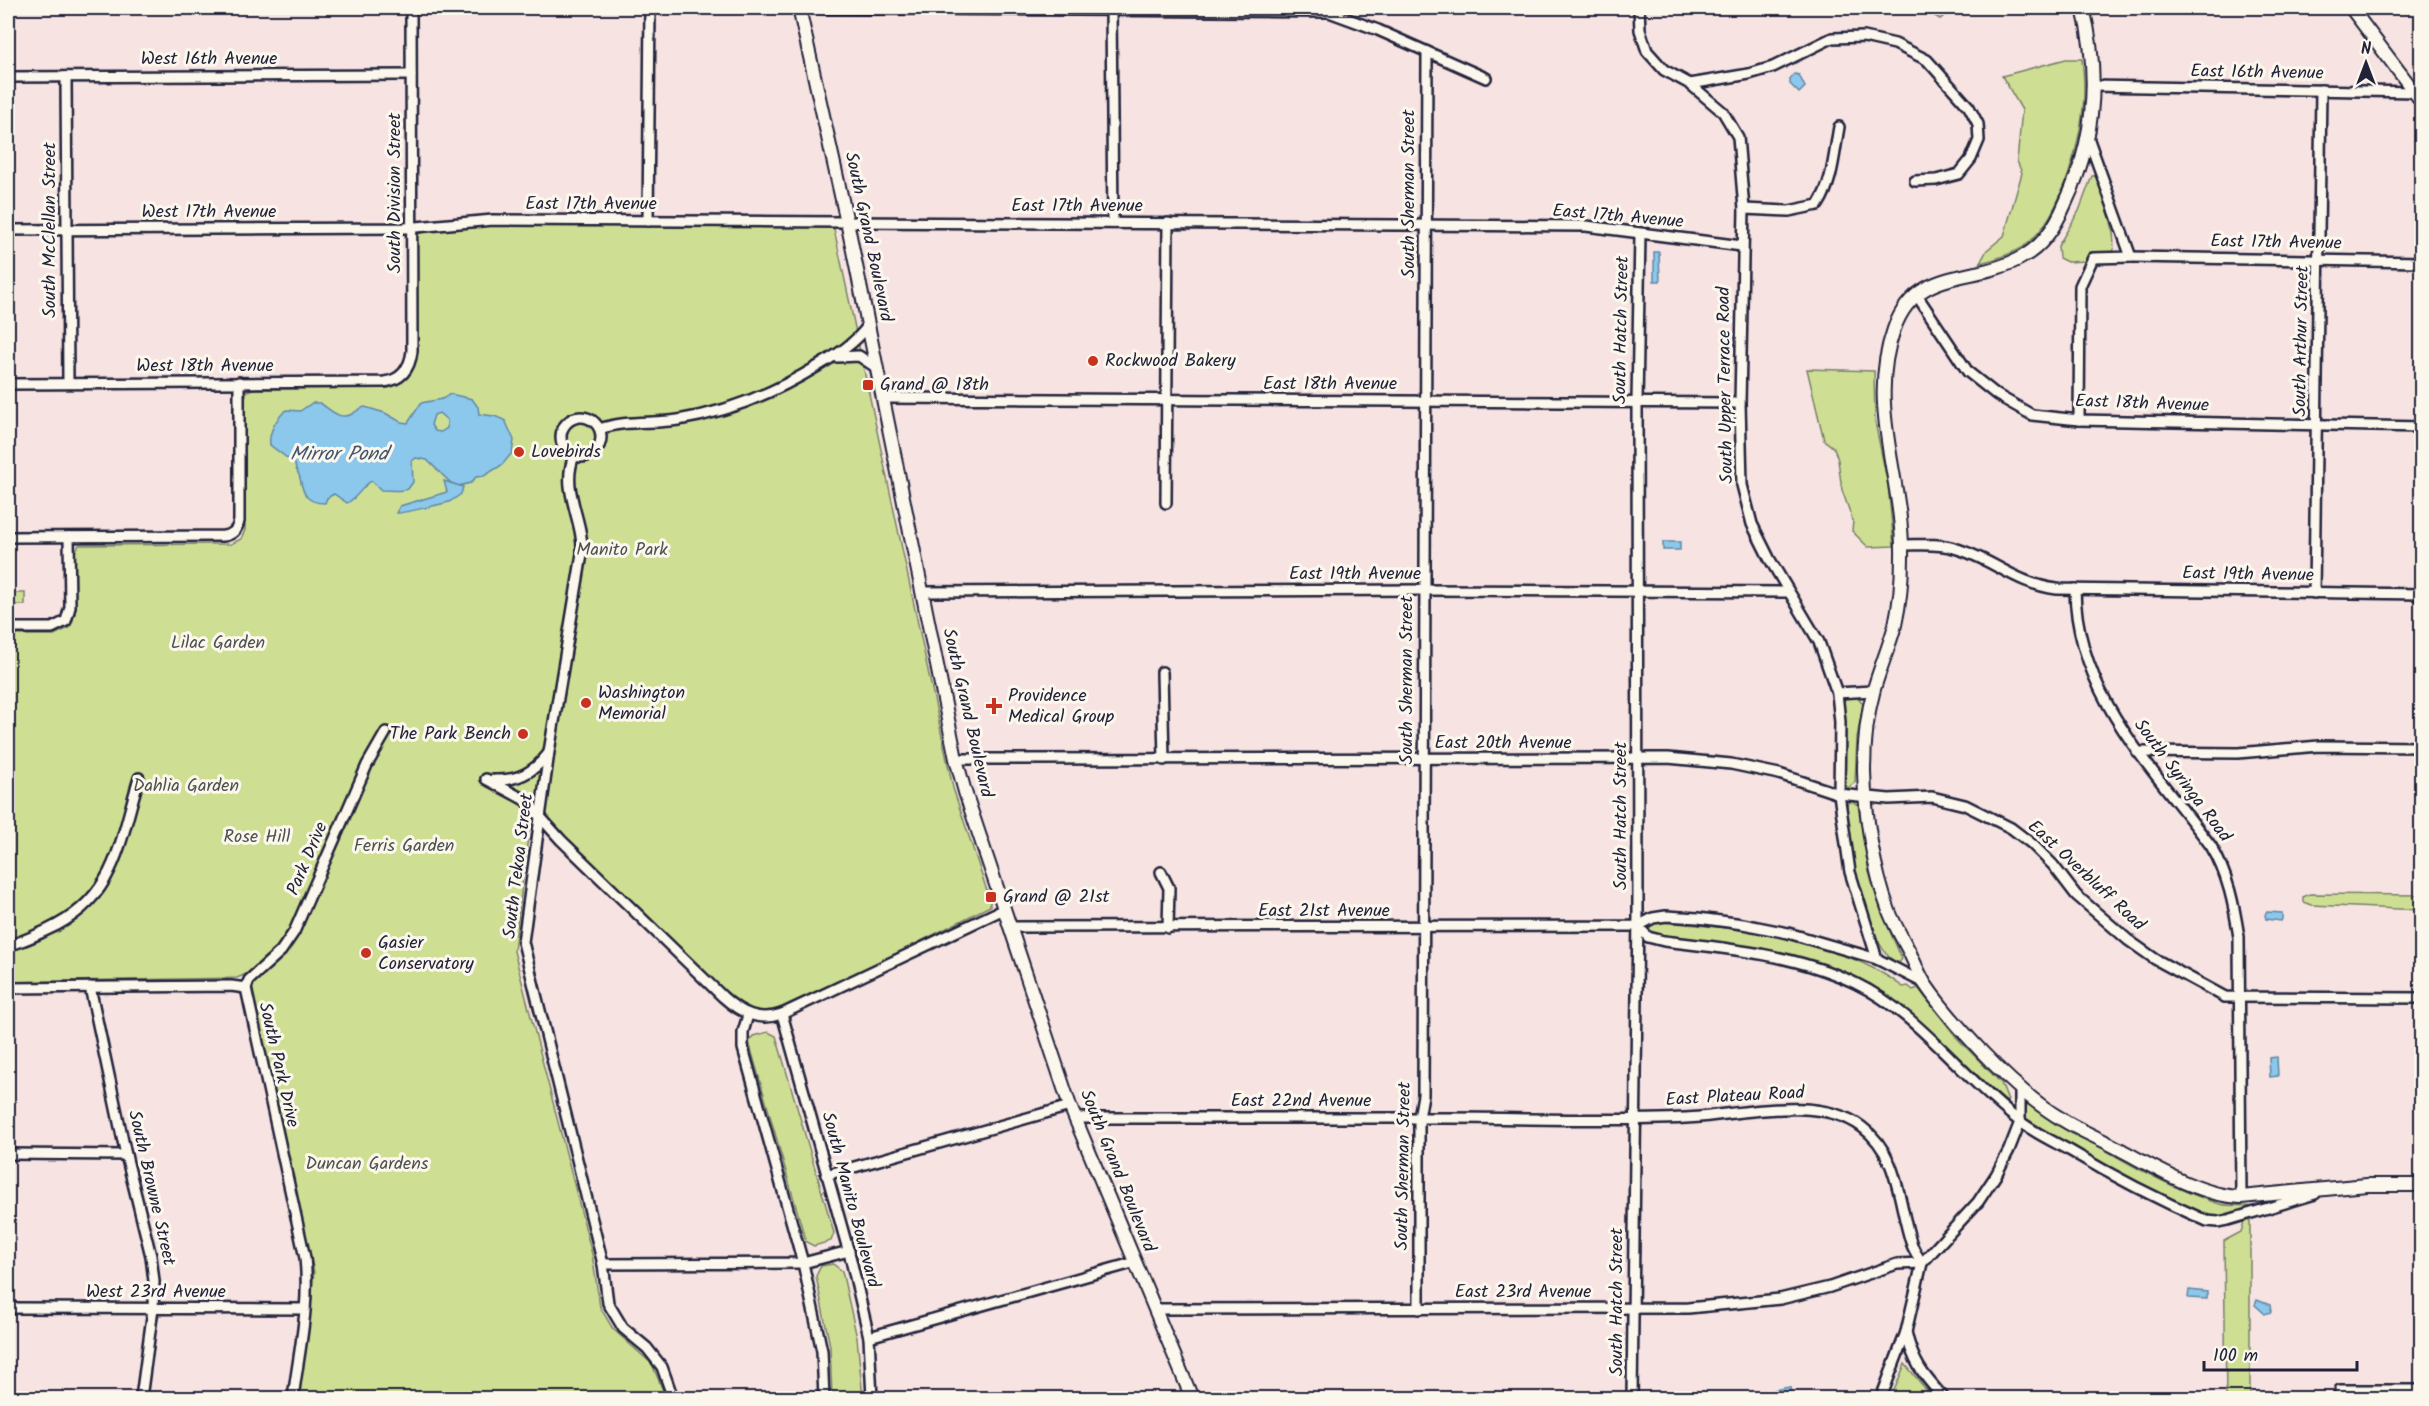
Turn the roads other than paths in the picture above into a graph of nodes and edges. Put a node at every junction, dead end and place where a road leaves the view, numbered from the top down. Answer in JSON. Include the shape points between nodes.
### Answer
{"nodes":[{"id":1,"x":411,"y":8,"type":"edge"},
{"id":2,"x":650,"y":8,"type":"edge"},
{"id":3,"x":799,"y":8,"type":"edge"},
{"id":4,"x":810,"y":8,"type":"edge"},
{"id":5,"x":1111,"y":8,"type":"edge"},
{"id":6,"x":1638,"y":8,"type":"edge"},
{"id":7,"x":2083,"y":8,"type":"edge"},
{"id":8,"x":2351,"y":8,"type":"edge"},
{"id":9,"x":1426,"y":52,"type":"junction"},
{"id":10,"x":411,"y":75,"type":"junction"},
{"id":11,"x":66,"y":76,"type":"junction"},
{"id":12,"x":8,"y":77,"type":"edge"},
{"id":13,"x":1486,"y":78,"type":"dead end"},
{"id":14,"x":1690,"y":84,"type":"junction"},
{"id":15,"x":2092,"y":86,"type":"junction"},
{"id":16,"x":2321,"y":90,"type":"junction"},
{"id":17,"x":2419,"y":95,"type":"edge"},
{"id":18,"x":1839,"y":127,"type":"dead end"},
{"id":19,"x":2089,"y":140,"type":"junction"},
{"id":20,"x":1915,"y":182,"type":"dead end"},
{"id":21,"x":1744,"y":209,"type":"junction"},
{"id":22,"x":648,"y":221,"type":"junction"},
{"id":23,"x":847,"y":221,"type":"junction"},
{"id":24,"x":1113,"y":224,"type":"junction"},
{"id":25,"x":1168,"y":224,"type":"junction"},
{"id":26,"x":1425,"y":225,"type":"junction"},
{"id":27,"x":412,"y":227,"type":"junction"},
{"id":28,"x":8,"y":230,"type":"edge"},
{"id":29,"x":66,"y":230,"type":"junction"},
{"id":30,"x":1640,"y":234,"type":"junction"},
{"id":31,"x":1742,"y":246,"type":"junction"},
{"id":32,"x":2131,"y":257,"type":"junction"},
{"id":33,"x":2320,"y":260,"type":"junction"},
{"id":34,"x":2421,"y":262,"type":"edge"},
{"id":35,"x":1916,"y":294,"type":"junction"},
{"id":36,"x":868,"y":326,"type":"junction"},
{"id":37,"x":832,"y":358,"type":"junction"},
{"id":38,"x":876,"y":368,"type":"junction"},
{"id":39,"x":401,"y":376,"type":"joint"},
{"id":40,"x":239,"y":382,"type":"junction"},
{"id":41,"x":68,"y":383,"type":"junction"},
{"id":42,"x":8,"y":384,"type":"edge"},
{"id":43,"x":883,"y":398,"type":"junction"},
{"id":44,"x":1167,"y":399,"type":"junction"},
{"id":45,"x":1425,"y":401,"type":"junction"},
{"id":46,"x":1637,"y":402,"type":"junction"},
{"id":47,"x":1740,"y":403,"type":"junction"},
{"id":48,"x":2079,"y":420,"type":"junction"},
{"id":49,"x":2317,"y":424,"type":"junction"},
{"id":50,"x":2421,"y":427,"type":"edge"},
{"id":51,"x":600,"y":429,"type":"junction"},
{"id":52,"x":574,"y":456,"type":"junction"},
{"id":53,"x":1166,"y":503,"type":"dead end"},
{"id":54,"x":8,"y":537,"type":"edge"},
{"id":55,"x":69,"y":537,"type":"junction"},
{"id":56,"x":1903,"y":545,"type":"junction"},
{"id":57,"x":1424,"y":590,"type":"junction"},
{"id":58,"x":2075,"y":590,"type":"junction"},
{"id":59,"x":922,"y":592,"type":"junction"},
{"id":60,"x":1788,"y":592,"type":"junction"},
{"id":61,"x":1637,"y":593,"type":"junction"},
{"id":62,"x":2314,"y":593,"type":"junction"},
{"id":63,"x":2421,"y":594,"type":"edge"},
{"id":64,"x":8,"y":628,"type":"edge"},
{"id":65,"x":1162,"y":672,"type":"dead end"},
{"id":66,"x":1874,"y":691,"type":"junction"},
{"id":67,"x":1837,"y":693,"type":"junction"},
{"id":68,"x":386,"y":732,"type":"dead end"},
{"id":69,"x":2421,"y":747,"type":"edge"},
{"id":70,"x":549,"y":752,"type":"junction"},
{"id":71,"x":2137,"y":752,"type":"junction"},
{"id":72,"x":956,"y":759,"type":"junction"},
{"id":73,"x":1423,"y":759,"type":"junction"},
{"id":74,"x":1638,"y":759,"type":"junction"},
{"id":75,"x":1164,"y":760,"type":"junction"},
{"id":76,"x":139,"y":778,"type":"dead end"},
{"id":77,"x":1839,"y":795,"type":"junction"},
{"id":78,"x":1865,"y":796,"type":"junction"},
{"id":79,"x":540,"y":817,"type":"junction"},
{"id":80,"x":1161,"y":872,"type":"dead end"},
{"id":81,"x":1004,"y":909,"type":"junction"},
{"id":82,"x":1638,"y":926,"type":"junction"},
{"id":83,"x":1010,"y":927,"type":"junction"},
{"id":84,"x":1422,"y":927,"type":"junction"},
{"id":85,"x":1168,"y":928,"type":"junction"},
{"id":86,"x":8,"y":945,"type":"edge"},
{"id":87,"x":1877,"y":958,"type":"junction"},
{"id":88,"x":1924,"y":983,"type":"junction"},
{"id":89,"x":90,"y":987,"type":"junction"},
{"id":90,"x":8,"y":988,"type":"edge"},
{"id":91,"x":246,"y":988,"type":"junction"},
{"id":92,"x":2239,"y":998,"type":"junction"},
{"id":93,"x":2421,"y":998,"type":"edge"},
{"id":94,"x":782,"y":1014,"type":"junction"},
{"id":95,"x":748,"y":1015,"type":"junction"},
{"id":96,"x":2020,"y":1089,"type":"junction"},
{"id":97,"x":1072,"y":1112,"type":"junction"},
{"id":98,"x":1419,"y":1118,"type":"junction"},
{"id":99,"x":1635,"y":1119,"type":"junction"},
{"id":100,"x":2020,"y":1122,"type":"junction"},
{"id":101,"x":8,"y":1154,"type":"edge"},
{"id":102,"x":126,"y":1155,"type":"junction"},
{"id":103,"x":826,"y":1175,"type":"junction"},
{"id":104,"x":2421,"y":1185,"type":"edge"},
{"id":105,"x":2328,"y":1190,"type":"junction"},
{"id":106,"x":2241,"y":1197,"type":"junction"},
{"id":107,"x":849,"y":1251,"type":"junction"},
{"id":108,"x":1136,"y":1262,"type":"junction"},
{"id":109,"x":804,"y":1263,"type":"junction"},
{"id":110,"x":1922,"y":1263,"type":"junction"},
{"id":111,"x":603,"y":1264,"type":"junction"},
{"id":112,"x":8,"y":1308,"type":"edge"},
{"id":113,"x":153,"y":1309,"type":"junction"},
{"id":114,"x":305,"y":1309,"type":"junction"},
{"id":115,"x":1155,"y":1309,"type":"junction"},
{"id":116,"x":1419,"y":1309,"type":"junction"},
{"id":117,"x":1633,"y":1309,"type":"junction"},
{"id":118,"x":1906,"y":1332,"type":"junction"},
{"id":119,"x":869,"y":1337,"type":"junction"},
{"id":120,"x":2340,"y":1390,"type":"dead end"},
{"id":121,"x":2421,"y":1390,"type":"edge"},
{"id":122,"x":141,"y":1398,"type":"edge"},
{"id":123,"x":293,"y":1398,"type":"edge"},
{"id":124,"x":673,"y":1398,"type":"edge"},
{"id":125,"x":824,"y":1398,"type":"edge"},
{"id":126,"x":872,"y":1398,"type":"edge"},
{"id":127,"x":1191,"y":1398,"type":"edge"},
{"id":128,"x":1632,"y":1398,"type":"edge"},
{"id":129,"x":1881,"y":1398,"type":"edge"},
{"id":130,"x":1944,"y":1398,"type":"edge"},
{"id":131,"x":2036,"y":1398,"type":"edge"},
{"id":132,"x":2071,"y":1398,"type":"edge"}],
"edges":[{"from":1,"to":10,"type":"street","name":"South Division Street"},
{"from":2,"to":22,"type":"street"},
{"from":3,"to":23,"type":"street","name":"South Grand Boulevard"},
{"from":4,"to":5,"type":"street"},
{"from":5,"to":9,"type":"street","via":[[1329,12]]},
{"from":5,"to":24,"type":"street"},
{"from":6,"to":14,"type":"street","name":"South Upper Terrace Road","via":[[1647,51],[1664,70]]},
{"from":7,"to":15,"type":"street","via":[[2091,48]]},
{"from":8,"to":17,"type":"street"},
{"from":9,"to":13,"type":"street"},
{"from":9,"to":26,"type":"street","name":"South Sherman Street"},
{"from":10,"to":11,"type":"street","name":"West 16th Avenue"},
{"from":10,"to":27,"type":"street","name":"South Division Street"},
{"from":11,"to":12,"type":"street","name":"West 16th Avenue"},
{"from":11,"to":29,"type":"street","name":"South McClellan Street"},
{"from":14,"to":20,"type":"street","via":[[1749,75],[1832,38],[1864,37],[1895,44],[1927,60],[1969,107],[1978,124],[1979,140],[1959,174]]},
{"from":14,"to":21,"type":"street","name":"South Upper Terrace Road","via":[[1723,111],[1738,137]]},
{"from":15,"to":16,"type":"street","name":"East 16th Avenue"},
{"from":15,"to":19,"type":"street"},
{"from":16,"to":17,"type":"street","name":"East 16th Avenue"},
{"from":16,"to":33,"type":"street","name":"South Arthur Street"},
{"from":18,"to":21,"type":"street","via":[[1830,180],[1818,205],[1789,211]]},
{"from":19,"to":32,"type":"street"},
{"from":19,"to":35,"type":"street","via":[[2072,191],[2045,239],[2024,256],[1995,269],[1948,278]]},
{"from":21,"to":31,"type":"street","name":"South Upper Terrace Road"},
{"from":22,"to":23,"type":"street","name":"East 17th Avenue"},
{"from":22,"to":27,"type":"street","name":"East 17th Avenue","via":[[482,220]]},
{"from":23,"to":24,"type":"street","name":"East 17th Avenue"},
{"from":23,"to":36,"type":"street","name":"South Grand Boulevard"},
{"from":24,"to":25,"type":"street","name":"East 17th Avenue"},
{"from":25,"to":26,"type":"street","name":"East 17th Avenue"},
{"from":25,"to":44,"type":"street"},
{"from":26,"to":30,"type":"street","name":"East 17th Avenue","via":[[1586,226]]},
{"from":26,"to":45,"type":"street","name":"South Sherman Street"},
{"from":27,"to":29,"type":"street","name":"West 17th Avenue"},
{"from":27,"to":39,"type":"street","name":"South Division Street","via":[[412,351]]},
{"from":28,"to":29,"type":"street","name":"West 17th Avenue"},
{"from":29,"to":41,"type":"street","name":"South McClellan Street"},
{"from":30,"to":31,"type":"street","name":"East 17th Avenue"},
{"from":30,"to":46,"type":"street","name":"South Hatch Street"},
{"from":31,"to":47,"type":"street","name":"South Upper Terrace Road"},
{"from":32,"to":33,"type":"street","name":"East 17th Avenue"},
{"from":32,"to":48,"type":"street","name":"East 17th Avenue","via":[[2093,258],[2081,281]]},
{"from":33,"to":34,"type":"street","name":"East 17th Avenue"},
{"from":33,"to":49,"type":"street","name":"South Arthur Street"},
{"from":35,"to":48,"type":"street","name":"East 18th Avenue","via":[[1968,372],[1997,396],[2032,415]]},
{"from":35,"to":56,"type":"street","via":[[1895,324],[1884,357],[1885,427]]},
{"from":36,"to":37,"type":"street","via":[[852,345]]},
{"from":36,"to":38,"type":"street","name":"South Grand Boulevard"},
{"from":37,"to":38,"type":"street","via":[[859,356]]},
{"from":37,"to":51,"type":"street","via":[[775,391],[733,408],[679,420],[616,424]]},
{"from":38,"to":43,"type":"street","name":"South Grand Boulevard"},
{"from":39,"to":40,"type":"street","name":"West 18th Avenue","via":[[384,382]]},
{"from":40,"to":41,"type":"street","name":"West 18th Avenue"},
{"from":40,"to":55,"type":"street","via":[[239,518],[235,532],[223,536]]},
{"from":41,"to":42,"type":"street","name":"West 18th Avenue"},
{"from":43,"to":44,"type":"street","name":"East 18th Avenue"},
{"from":43,"to":59,"type":"street","name":"South Grand Boulevard"},
{"from":44,"to":45,"type":"street","name":"East 18th Avenue"},
{"from":44,"to":53,"type":"street"},
{"from":45,"to":46,"type":"street","name":"East 18th Avenue"},
{"from":45,"to":57,"type":"street","name":"South Sherman Street"},
{"from":46,"to":47,"type":"street","name":"East 18th Avenue"},
{"from":46,"to":61,"type":"street","name":"South Hatch Street"},
{"from":47,"to":60,"type":"street","name":"South Upper Terrace Road","via":[[1742,485],[1749,514]]},
{"from":48,"to":49,"type":"street","name":"East 18th Avenue"},
{"from":49,"to":50,"type":"street","name":"East 18th Avenue"},
{"from":49,"to":62,"type":"street","name":"South Arthur Street"},
{"from":51,"to":52,"type":"street","via":[[601,441],[596,451],[585,457]]},
{"from":51,"to":52,"type":"street","via":[[593,420],[582,416],[566,423],[561,439]]},
{"from":52,"to":70,"type":"street","name":"South Tekoa Street","via":[[568,481],[582,554]]},
{"from":54,"to":55,"type":"street"},
{"from":55,"to":64,"type":"street","via":[[70,611],[64,623],[52,628]]},
{"from":56,"to":58,"type":"street","name":"East 19th Avenue","via":[[1954,548],[2028,583]]},
{"from":56,"to":66,"type":"street","via":[[1899,603]]},
{"from":57,"to":59,"type":"street","name":"East 19th Avenue"},
{"from":57,"to":61,"type":"street","name":"East 19th Avenue"},
{"from":57,"to":73,"type":"street","name":"South Sherman Street"},
{"from":58,"to":62,"type":"street","name":"East 19th Avenue"},
{"from":58,"to":71,"type":"street","name":"South Syringa Road","via":[[2078,630],[2092,673]]},
{"from":59,"to":72,"type":"street","name":"South Grand Boulevard"},
{"from":60,"to":61,"type":"street","name":"East 19th Avenue"},
{"from":60,"to":67,"type":"street","name":"South Upper Terrace Road","via":[[1819,642]]},
{"from":61,"to":74,"type":"street","name":"South Hatch Street"},
{"from":62,"to":63,"type":"street","name":"East 19th Avenue"},
{"from":65,"to":75,"type":"street"},
{"from":66,"to":67,"type":"street"},
{"from":66,"to":78,"type":"street","via":[[1864,765]]},
{"from":67,"to":77,"type":"street","name":"South Upper Terrace Road"},
{"from":68,"to":91,"type":"street","name":"Park Drive","via":[[367,765],[294,932]]},
{"from":69,"to":71,"type":"street"},
{"from":70,"to":79,"type":"street","name":"South Tekoa Street"},
{"from":70,"to":79,"type":"street","via":[[522,776],[486,779],[520,796]]},
{"from":71,"to":92,"type":"street","name":"South Syringa Road","via":[[2184,808],[2221,862],[2234,903],[2239,937]]},
{"from":72,"to":75,"type":"street","name":"East 20th Avenue"},
{"from":72,"to":81,"type":"street","name":"South Grand Boulevard"},
{"from":73,"to":74,"type":"street","name":"East 20th Avenue"},
{"from":73,"to":75,"type":"street","name":"East 20th Avenue"},
{"from":73,"to":84,"type":"street","name":"South Sherman Street"},
{"from":74,"to":77,"type":"street","name":"East 20th Avenue","via":[[1731,764],[1779,774]]},
{"from":74,"to":82,"type":"street","name":"South Hatch Street"},
{"from":76,"to":86,"type":"street","via":[[115,858],[95,896],[69,919]]},
{"from":77,"to":78,"type":"street","name":"East 20th Avenue"},
{"from":77,"to":87,"type":"street","name":"South Upper Terrace Road","via":[[1850,872]]},
{"from":78,"to":88,"type":"street","via":[[1888,909]]},
{"from":78,"to":92,"type":"street","name":"East Overbluff Road","via":[[1941,798],[1988,815],[2032,844],[2076,895],[2128,940],[2225,997]]},
{"from":79,"to":95,"type":"street","via":[[723,997]]},
{"from":79,"to":111,"type":"street","name":"South Tekoa Street","via":[[524,942]]},
{"from":80,"to":85,"type":"street","via":[[1169,888]]},
{"from":81,"to":83,"type":"street","name":"South Grand Boulevard"},
{"from":81,"to":94,"type":"street"},
{"from":82,"to":84,"type":"street","name":"East 21st Avenue"},
{"from":82,"to":87,"type":"street","via":[[1666,916],[1709,919],[1788,933]]},
{"from":82,"to":99,"type":"street","name":"South Hatch Street"},
{"from":82,"to":100,"type":"street","via":[[1648,937],[1751,953],[1854,982],[1913,1022]]},
{"from":83,"to":85,"type":"street","name":"East 21st Avenue"},
{"from":83,"to":97,"type":"street","name":"South Grand Boulevard"},
{"from":84,"to":85,"type":"street","name":"East 21st Avenue"},
{"from":84,"to":98,"type":"street","name":"South Sherman Street","via":[[1423,1095]]},
{"from":87,"to":88,"type":"street"},
{"from":88,"to":96,"type":"street","via":[[1960,1029]]},
{"from":89,"to":90,"type":"street"},
{"from":89,"to":91,"type":"street"},
{"from":89,"to":102,"type":"street","name":"South Browne Street"},
{"from":91,"to":114,"type":"street","name":"South Park Drive","via":[[305,1258]]},
{"from":92,"to":93,"type":"street","name":"East Overbluff Road"},
{"from":92,"to":106,"type":"street"},
{"from":94,"to":95,"type":"street","via":[[766,1018]]},
{"from":94,"to":103,"type":"street","name":"South Manito Boulevard"},
{"from":95,"to":109,"type":"street","via":[[743,1032],[745,1056]]},
{"from":96,"to":100,"type":"street"},
{"from":96,"to":106,"type":"street","via":[[2063,1120],[2145,1163],[2212,1193]]},
{"from":97,"to":98,"type":"street","name":"East 22nd Avenue"},
{"from":97,"to":103,"type":"street","name":"East 22nd Avenue"},
{"from":97,"to":108,"type":"street","name":"South Grand Boulevard"},
{"from":98,"to":99,"type":"street","name":"East 22nd Avenue"},
{"from":98,"to":116,"type":"street","name":"South Sherman Street"},
{"from":99,"to":110,"type":"street","name":"East Plateau Road","via":[[1808,1108],[1827,1111],[1862,1126],[1877,1141],[1894,1170],[1911,1244]]},
{"from":99,"to":117,"type":"street","name":"South Hatch Street"},
{"from":100,"to":105,"type":"street","via":[[2129,1186],[2207,1221],[2241,1217]]},
{"from":100,"to":110,"type":"street","via":[[2001,1166],[1978,1202]]},
{"from":101,"to":102,"type":"street"},
{"from":102,"to":113,"type":"street","name":"South Browne Street","via":[[151,1256]]},
{"from":103,"to":107,"type":"street","name":"South Manito Boulevard"},
{"from":104,"to":105,"type":"street"},
{"from":105,"to":106,"type":"street"},
{"from":107,"to":109,"type":"street"},
{"from":107,"to":119,"type":"street","name":"South Manito Boulevard"},
{"from":108,"to":115,"type":"street","name":"South Grand Boulevard"},
{"from":108,"to":119,"type":"street"},
{"from":109,"to":111,"type":"street"},
{"from":109,"to":125,"type":"street","via":[[822,1351]]},
{"from":110,"to":117,"type":"street","name":"East 23rd Avenue","via":[[1896,1264],[1780,1299]]},
{"from":110,"to":118,"type":"street"},
{"from":111,"to":124,"type":"street","name":"South Tekoa Street","via":[[608,1303],[623,1328],[662,1367]]},
{"from":112,"to":113,"type":"street","name":"West 23rd Avenue"},
{"from":113,"to":114,"type":"street","name":"West 23rd Avenue"},
{"from":113,"to":122,"type":"street","name":"South Browne Street"},
{"from":114,"to":123,"type":"street","name":"South Park Drive"},
{"from":115,"to":116,"type":"street","name":"East 23rd Avenue"},
{"from":115,"to":127,"type":"street","name":"South Grand Boulevard"},
{"from":116,"to":117,"type":"street","name":"East 23rd Avenue"},
{"from":117,"to":128,"type":"street","name":"South Hatch Street"},
{"from":118,"to":129,"type":"street"},
{"from":118,"to":130,"type":"street","via":[[1911,1356]]},
{"from":119,"to":126,"type":"street","name":"South Manito Boulevard"},
{"from":120,"to":121,"type":"street"},
{"from":131,"to":132,"type":"street"}]}
